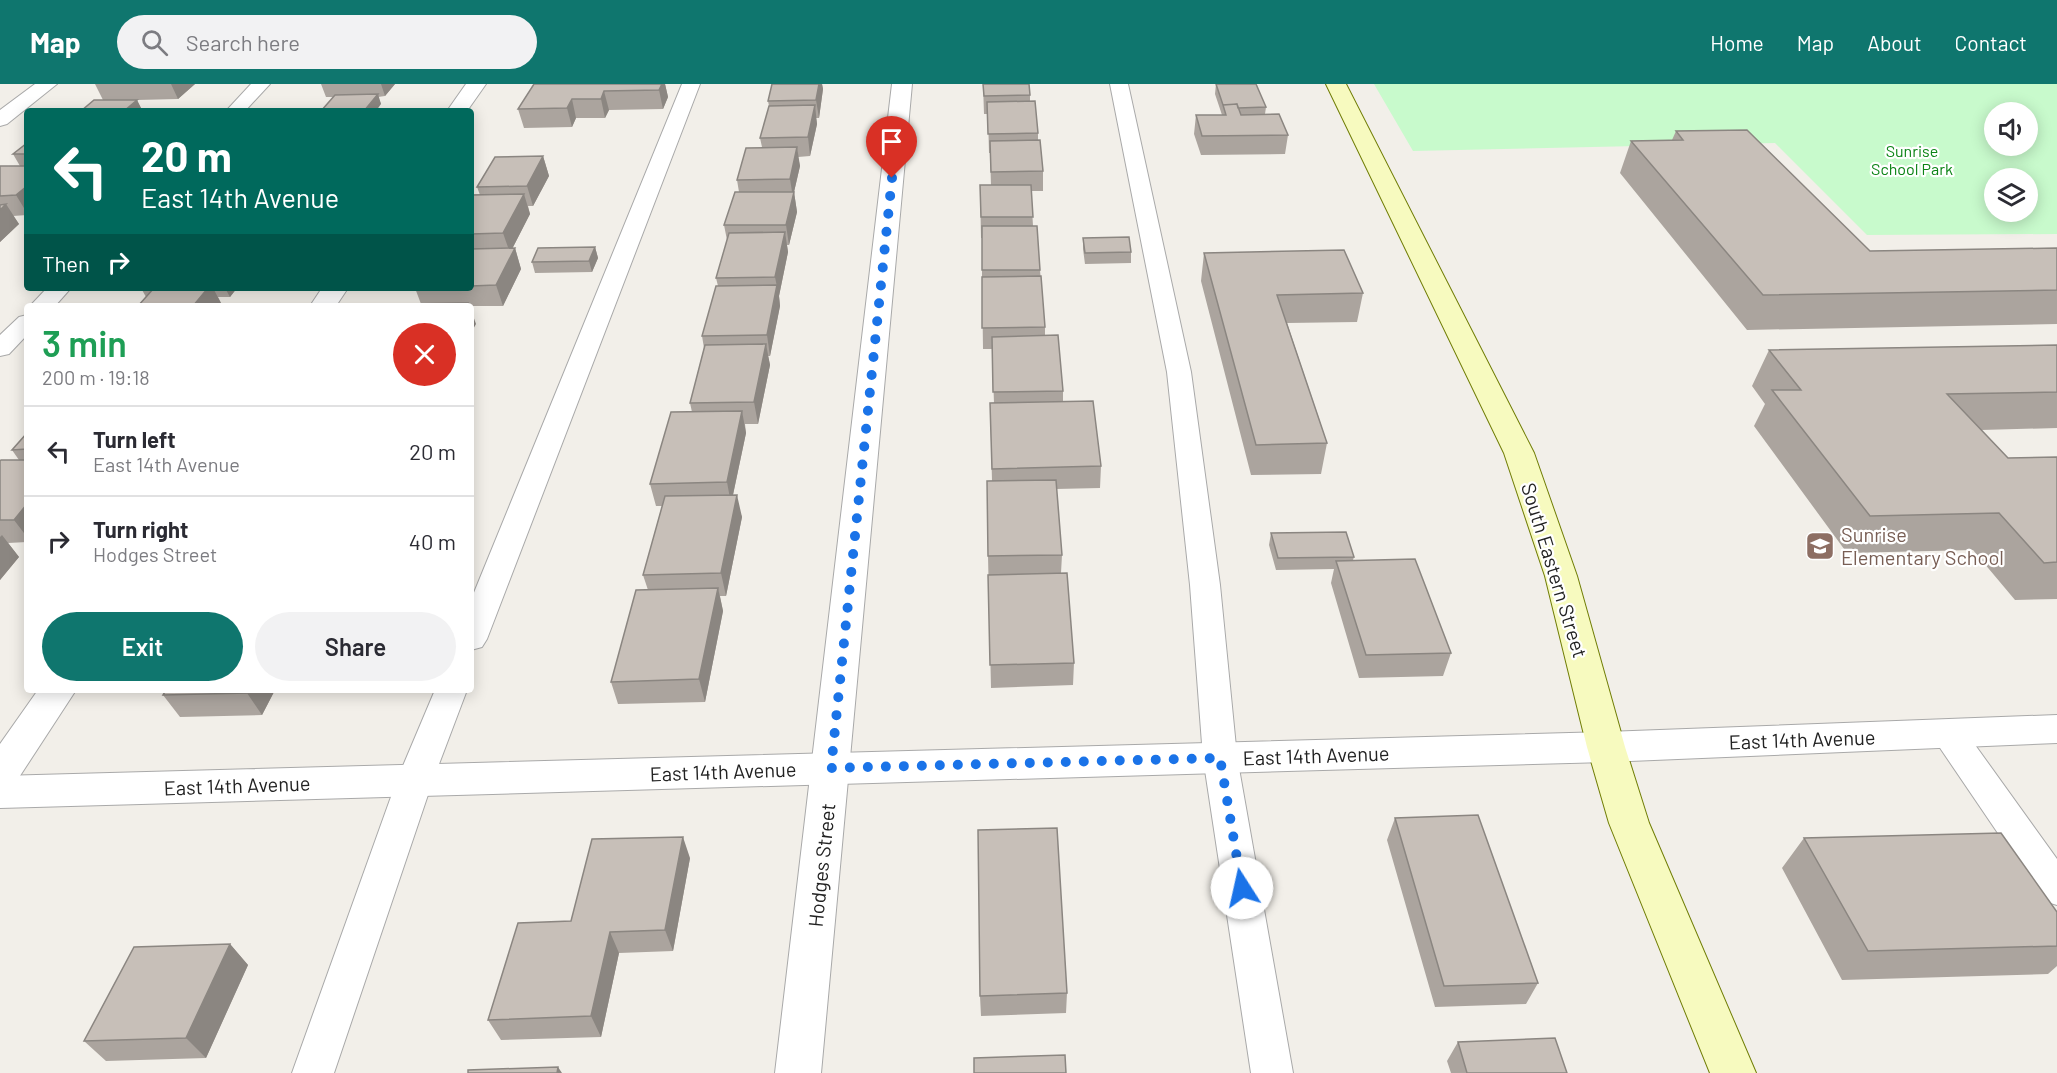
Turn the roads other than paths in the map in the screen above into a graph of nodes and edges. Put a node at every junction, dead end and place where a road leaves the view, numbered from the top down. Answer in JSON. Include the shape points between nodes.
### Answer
{"nodes":[{"id":1,"x":47,"y":84,"type":"edge"},
{"id":2,"x":261,"y":84,"type":"edge"},
{"id":3,"x":476,"y":84,"type":"edge"},
{"id":4,"x":691,"y":84,"type":"edge"},
{"id":5,"x":902,"y":84,"type":"edge"},
{"id":6,"x":1119,"y":84,"type":"edge"},
{"id":7,"x":1336,"y":84,"type":"edge"},
{"id":8,"x":238,"y":108,"type":"edge"},
{"id":9,"x":459,"y":108,"type":"edge"},
{"id":10,"x":0,"y":120,"type":"edge"},
{"id":11,"x":57,"y":291,"type":"edge"},
{"id":12,"x":45,"y":303,"type":"edge"},
{"id":13,"x":24,"y":324,"type":"edge"},
{"id":14,"x":0,"y":349,"type":"edge"},
{"id":15,"x":474,"y":631,"type":"edge"},
{"id":16,"x":56,"y":693,"type":"edge"},
{"id":17,"x":450,"y":693,"type":"edge"},
{"id":18,"x":2057,"y":729,"type":"edge"},
{"id":19,"x":1948,"y":733,"type":"junction"},
{"id":20,"x":1606,"y":747,"type":"junction"},
{"id":21,"x":1220,"y":758,"type":"junction"},
{"id":22,"x":831,"y":768,"type":"junction"},
{"id":23,"x":0,"y":774,"type":"edge"},
{"id":24,"x":416,"y":780,"type":"junction"},
{"id":25,"x":0,"y":792,"type":"edge"},
{"id":26,"x":2057,"y":889,"type":"edge"},
{"id":27,"x":313,"y":1073,"type":"edge"},
{"id":28,"x":798,"y":1073,"type":"edge"},
{"id":29,"x":1272,"y":1073,"type":"edge"},
{"id":30,"x":1733,"y":1073,"type":"edge"}],
"edges":[{"from":1,"to":10,"type":"street"},
{"from":2,"to":8,"type":"lane"},
{"from":3,"to":9,"type":"street"},
{"from":4,"to":15,"type":"lane"},
{"from":5,"to":22,"type":"street","name":"Hodges Street"},
{"from":6,"to":21,"type":"lane","via":[[1179,372],[1205,585]]},
{"from":7,"to":20,"type":"main road","name":"South Eastern Street","via":[[1519,453],[1561,576]]},
{"from":11,"to":12,"type":"lane"},
{"from":13,"to":14,"type":"lane"},
{"from":16,"to":23,"type":"street"},
{"from":17,"to":24,"type":"lane"},
{"from":18,"to":19,"type":"street","name":"East 14th Avenue"},
{"from":19,"to":20,"type":"street","name":"East 14th Avenue"},
{"from":19,"to":26,"type":"lane"},
{"from":20,"to":21,"type":"street","name":"East 14th Avenue"},
{"from":20,"to":30,"type":"main road","name":"South Eastern Street","via":[[1629,824]]},
{"from":21,"to":22,"type":"street","name":"East 14th Avenue"},
{"from":21,"to":29,"type":"lane"},
{"from":22,"to":24,"type":"street","name":"East 14th Avenue"},
{"from":22,"to":28,"type":"street","name":"Hodges Street"},
{"from":24,"to":25,"type":"street","name":"East 14th Avenue"},
{"from":24,"to":27,"type":"lane"}]}
